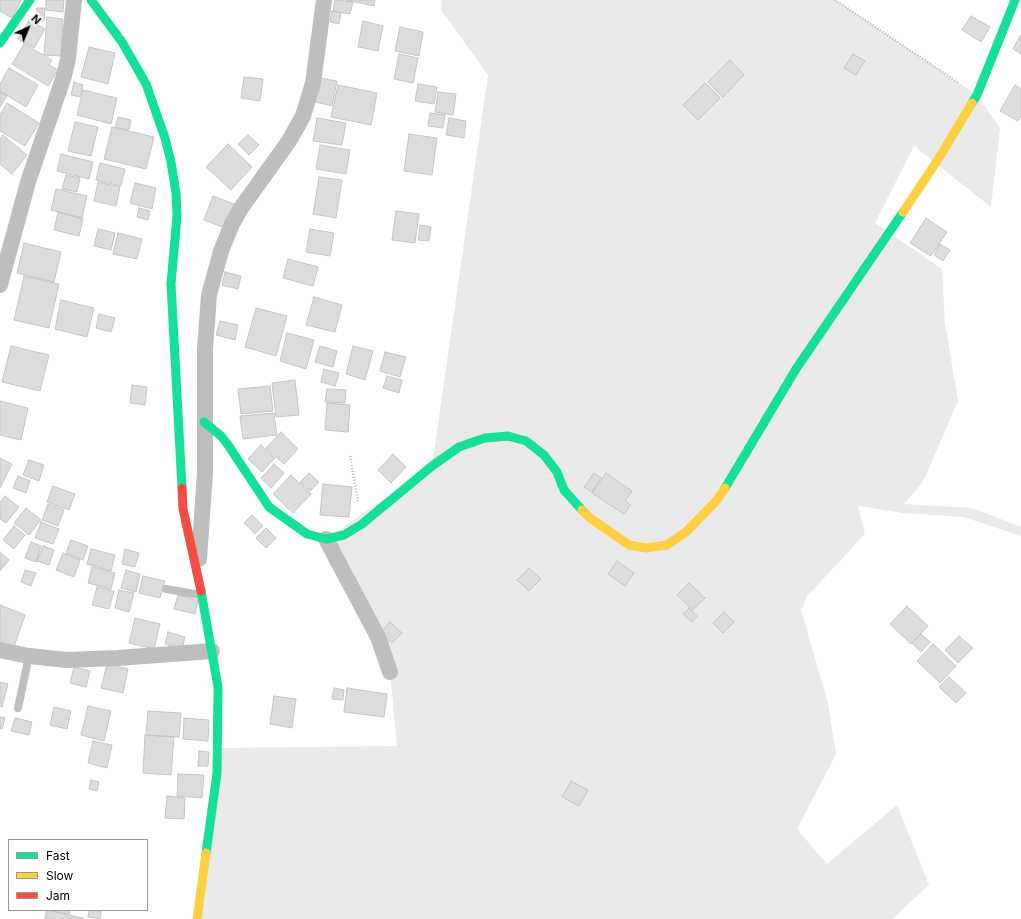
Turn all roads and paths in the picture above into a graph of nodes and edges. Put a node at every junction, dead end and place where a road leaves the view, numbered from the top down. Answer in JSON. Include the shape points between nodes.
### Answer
{"nodes":[{"id":1,"x":30,"y":0,"type":"edge"},
{"id":2,"x":74,"y":0,"type":"edge"},
{"id":3,"x":90,"y":0,"type":"edge"},
{"id":4,"x":324,"y":0,"type":"edge"},
{"id":5,"x":835,"y":0,"type":"edge"},
{"id":6,"x":1015,"y":0,"type":"edge"},
{"id":7,"x":0,"y":43,"type":"edge"},
{"id":8,"x":977,"y":94,"type":"junction"},
{"id":9,"x":0,"y":284,"type":"edge"},
{"id":10,"x":204,"y":422,"type":"junction"},
{"id":11,"x":350,"y":456,"type":"dead end"},
{"id":12,"x":362,"y":524,"type":"junction"},
{"id":13,"x":326,"y":539,"type":"junction"},
{"id":14,"x":198,"y":575,"type":"junction"},
{"id":15,"x":166,"y":590,"type":"dead end"},
{"id":16,"x":202,"y":595,"type":"junction"},
{"id":17,"x":0,"y":650,"type":"edge"},
{"id":18,"x":212,"y":651,"type":"junction"},
{"id":19,"x":29,"y":656,"type":"junction"},
{"id":20,"x":390,"y":672,"type":"dead end"},
{"id":21,"x":18,"y":708,"type":"dead end"},
{"id":22,"x":197,"y":919,"type":"edge"}],
"edges":[{"from":1,"to":7,"type":"street"},
{"from":2,"to":9,"type":"street","via":[[64,76],[28,182]]},
{"from":3,"to":14,"type":"street","via":[[122,42],[140,73],[156,110],[171,162],[177,216],[171,284],[183,509]]},
{"from":4,"to":10,"type":"street","via":[[313,83],[303,116],[289,141],[241,208],[221,251],[214,274],[206,320]]},
{"from":5,"to":8,"type":"path"},
{"from":6,"to":8,"type":"street"},
{"from":8,"to":12,"type":"street","via":[[939,158],[796,369],[717,500],[682,535],[667,545],[646,548],[629,545],[590,518],[572,500],[544,455],[526,441],[508,436],[485,438],[460,448],[432,466]]},
{"from":10,"to":13,"type":"street","via":[[228,445],[269,507],[307,534]]},
{"from":10,"to":14,"type":"street","via":[[205,472]]},
{"from":11,"to":12,"type":"path"},
{"from":12,"to":13,"type":"street","via":[[344,535]]},
{"from":13,"to":20,"type":"street","via":[[378,637]]},
{"from":14,"to":16,"type":"street"},
{"from":15,"to":16,"type":"lane"},
{"from":16,"to":18,"type":"street"},
{"from":17,"to":19,"type":"street"},
{"from":18,"to":19,"type":"street","via":[[67,660]]},
{"from":18,"to":22,"type":"street","via":[[218,687],[216,773]]},
{"from":19,"to":21,"type":"lane"}]}
